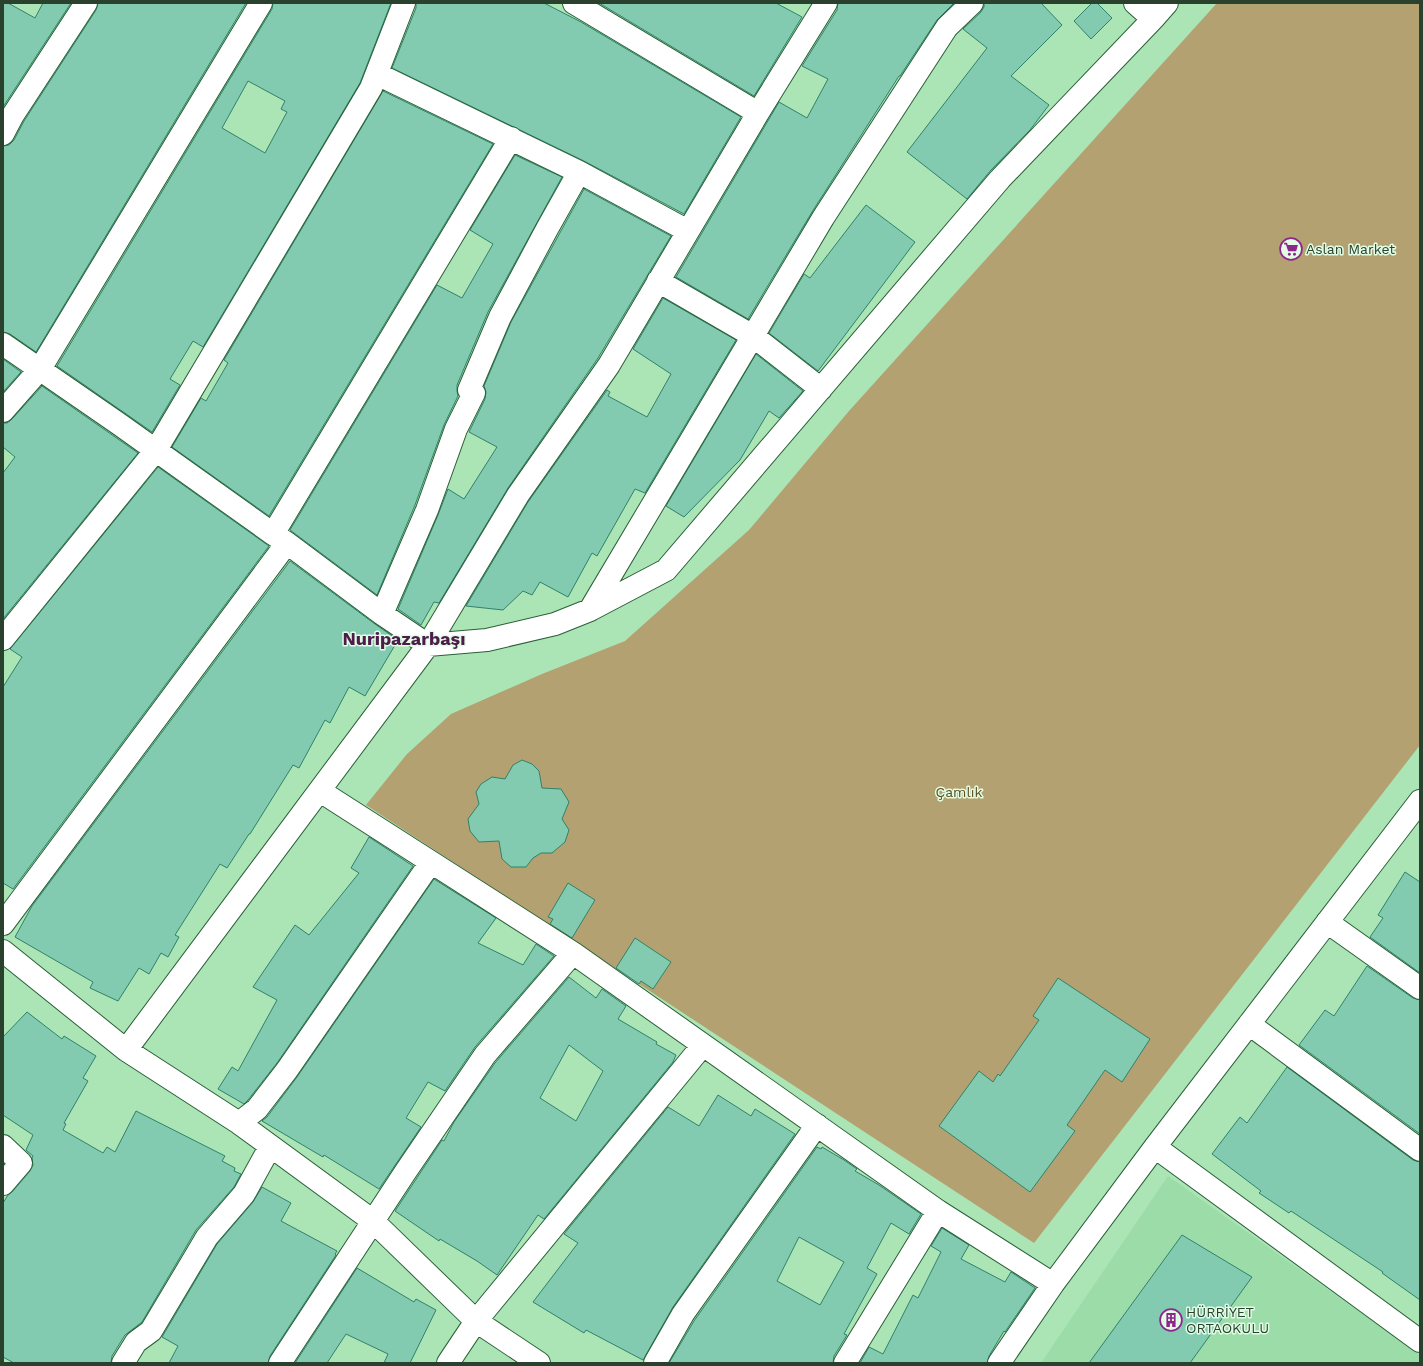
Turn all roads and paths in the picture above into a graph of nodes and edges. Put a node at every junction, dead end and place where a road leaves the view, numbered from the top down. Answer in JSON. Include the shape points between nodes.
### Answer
{"nodes":[{"id":1,"x":86,"y":3,"type":"edge"},
{"id":2,"x":261,"y":3,"type":"edge"},
{"id":3,"x":404,"y":3,"type":"edge"},
{"id":4,"x":574,"y":3,"type":"edge"},
{"id":5,"x":826,"y":3,"type":"edge"},
{"id":6,"x":972,"y":3,"type":"edge"},
{"id":7,"x":1135,"y":3,"type":"edge"},
{"id":8,"x":1167,"y":3,"type":"edge"},
{"id":9,"x":1153,"y":19,"type":"junction"},
{"id":10,"x":377,"y":74,"type":"junction"},
{"id":11,"x":758,"y":113,"type":"junction"},
{"id":12,"x":3,"y":134,"type":"edge"},
{"id":13,"x":510,"y":138,"type":"junction"},
{"id":14,"x":579,"y":172,"type":"junction"},
{"id":15,"x":688,"y":231,"type":"junction"},
{"id":16,"x":658,"y":281,"type":"junction"},
{"id":17,"x":754,"y":336,"type":"junction"},
{"id":18,"x":3,"y":344,"type":"edge"},
{"id":19,"x":40,"y":369,"type":"junction"},
{"id":20,"x":821,"y":388,"type":"junction"},
{"id":21,"x":3,"y":410,"type":"edge"},
{"id":22,"x":156,"y":450,"type":"junction"},
{"id":23,"x":280,"y":538,"type":"junction"},
{"id":24,"x":590,"y":610,"type":"junction"},
{"id":25,"x":382,"y":614,"type":"junction"},
{"id":26,"x":3,"y":639,"type":"edge"},
{"id":27,"x":428,"y":645,"type":"junction"},
{"id":28,"x":320,"y":791,"type":"junction"},
{"id":29,"x":1420,"y":801,"type":"edge"},
{"id":30,"x":1413,"y":823,"type":"edge"},
{"id":31,"x":431,"y":862,"type":"junction"},
{"id":32,"x":1327,"y":922,"type":"junction"},
{"id":33,"x":3,"y":924,"type":"edge"},
{"id":34,"x":3,"y":951,"type":"edge"},
{"id":35,"x":573,"y":953,"type":"junction"},
{"id":36,"x":1420,"y":988,"type":"edge"},
{"id":37,"x":1249,"y":1024,"type":"junction"},
{"id":38,"x":703,"y":1045,"type":"junction"},
{"id":39,"x":126,"y":1050,"type":"junction"},
{"id":40,"x":239,"y":1123,"type":"junction"},
{"id":41,"x":816,"y":1125,"type":"junction"},
{"id":42,"x":3,"y":1146,"type":"edge"},
{"id":43,"x":270,"y":1147,"type":"junction"},
{"id":44,"x":1155,"y":1147,"type":"junction"},
{"id":45,"x":1420,"y":1150,"type":"edge"},
{"id":46,"x":3,"y":1184,"type":"edge"},
{"id":47,"x":938,"y":1211,"type":"junction"},
{"id":48,"x":373,"y":1221,"type":"junction"},
{"id":49,"x":1053,"y":1284,"type":"junction"},
{"id":50,"x":476,"y":1321,"type":"junction"},
{"id":51,"x":1420,"y":1341,"type":"edge"},
{"id":52,"x":122,"y":1363,"type":"edge"},
{"id":53,"x":280,"y":1363,"type":"edge"},
{"id":54,"x":448,"y":1363,"type":"edge"},
{"id":55,"x":539,"y":1363,"type":"edge"},
{"id":56,"x":655,"y":1363,"type":"edge"},
{"id":57,"x":845,"y":1363,"type":"edge"},
{"id":58,"x":999,"y":1363,"type":"edge"}],
"edges":[{"from":1,"to":12,"type":"street"},
{"from":2,"to":19,"type":"street"},
{"from":3,"to":10,"type":"street"},
{"from":4,"to":11,"type":"street"},
{"from":5,"to":11,"type":"street"},
{"from":6,"to":17,"type":"street","via":[[943,33],[823,218]]},
{"from":7,"to":9,"type":"street"},
{"from":8,"to":9,"type":"street"},
{"from":9,"to":20,"type":"street","via":[[1000,180]]},
{"from":10,"to":13,"type":"street"},
{"from":10,"to":22,"type":"street"},
{"from":11,"to":15,"type":"street"},
{"from":13,"to":14,"type":"street"},
{"from":13,"to":23,"type":"street"},
{"from":14,"to":15,"type":"street"},
{"from":14,"to":25,"type":"street","via":[[500,317],[469,390],[474,393],[456,430],[427,510]]},
{"from":15,"to":16,"type":"street"},
{"from":16,"to":17,"type":"street"},
{"from":16,"to":27,"type":"street","via":[[609,365],[518,495]]},
{"from":17,"to":20,"type":"street"},
{"from":17,"to":24,"type":"street"},
{"from":18,"to":19,"type":"street"},
{"from":19,"to":21,"type":"street"},
{"from":19,"to":22,"type":"street"},
{"from":20,"to":24,"type":"street","via":[[666,570]]},
{"from":22,"to":23,"type":"street"},
{"from":22,"to":26,"type":"street"},
{"from":23,"to":25,"type":"street"},
{"from":23,"to":33,"type":"street"},
{"from":24,"to":27,"type":"street","via":[[555,624],[487,640]]},
{"from":25,"to":27,"type":"street"},
{"from":27,"to":28,"type":"street"},
{"from":28,"to":31,"type":"street"},
{"from":28,"to":39,"type":"street"},
{"from":29,"to":30,"type":"street"},
{"from":30,"to":32,"type":"street"},
{"from":31,"to":35,"type":"street"},
{"from":31,"to":40,"type":"street","via":[[287,1070],[258,1109]]},
{"from":32,"to":36,"type":"street"},
{"from":32,"to":37,"type":"street"},
{"from":34,"to":39,"type":"street"},
{"from":35,"to":38,"type":"street"},
{"from":35,"to":48,"type":"street","via":[[485,1055]]},
{"from":37,"to":44,"type":"street"},
{"from":37,"to":45,"type":"street"},
{"from":38,"to":41,"type":"street"},
{"from":38,"to":50,"type":"street"},
{"from":39,"to":40,"type":"street"},
{"from":40,"to":43,"type":"street"},
{"from":41,"to":47,"type":"street"},
{"from":41,"to":56,"type":"street","via":[[683,1314]]},
{"from":42,"to":46,"type":"street","via":[[21,1163]]},
{"from":43,"to":48,"type":"street"},
{"from":43,"to":52,"type":"street","via":[[244,1194],[207,1237],[152,1331],[136,1342]]},
{"from":44,"to":49,"type":"street"},
{"from":44,"to":51,"type":"street"},
{"from":47,"to":49,"type":"street"},
{"from":47,"to":57,"type":"street"},
{"from":48,"to":50,"type":"street"},
{"from":48,"to":53,"type":"street"},
{"from":49,"to":58,"type":"street"},
{"from":50,"to":54,"type":"street"},
{"from":50,"to":55,"type":"street"}]}
